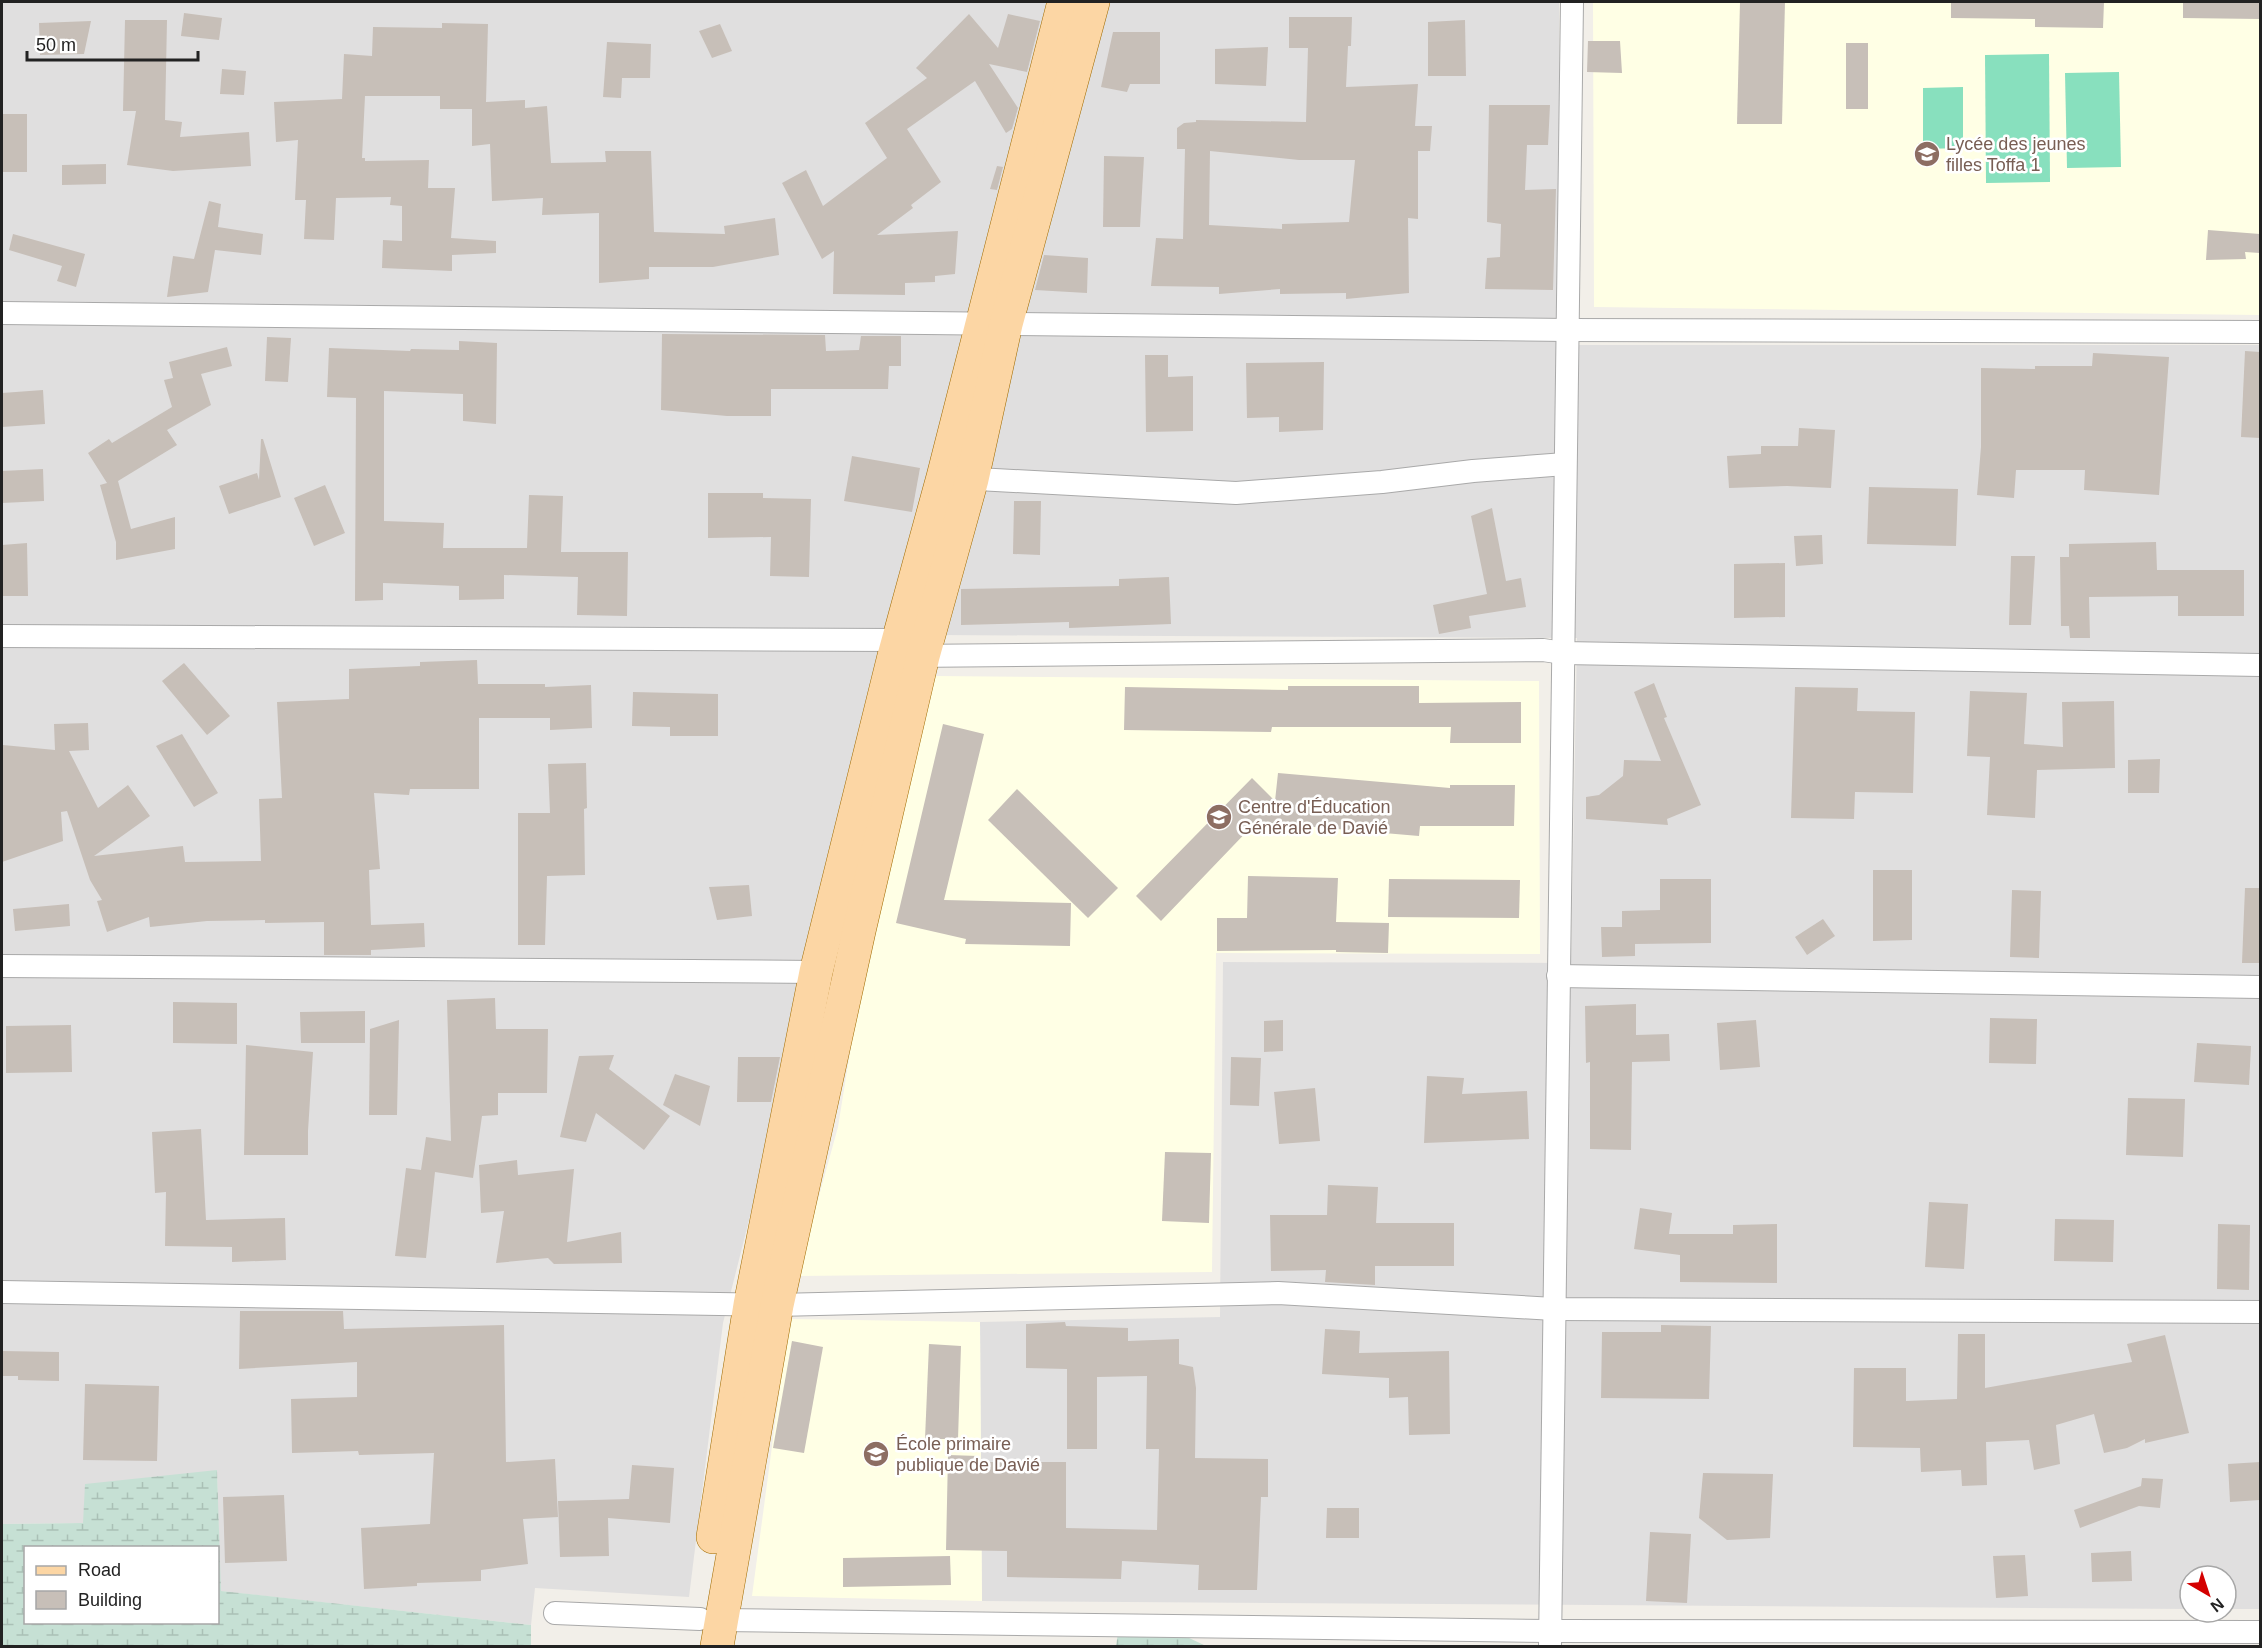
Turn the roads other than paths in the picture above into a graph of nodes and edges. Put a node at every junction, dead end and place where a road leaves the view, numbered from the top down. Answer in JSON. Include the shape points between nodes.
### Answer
{"nodes":[{"id":1,"x":1064,"y":2,"type":"edge"},
{"id":2,"x":1093,"y":2,"type":"edge"},
{"id":3,"x":1572,"y":2,"type":"edge"},
{"id":4,"x":2,"y":313,"type":"edge"},
{"id":5,"x":993,"y":324,"type":"junction"},
{"id":6,"x":1567,"y":330,"type":"junction"},
{"id":7,"x":2260,"y":332,"type":"edge"},
{"id":8,"x":1565,"y":464,"type":"junction"},
{"id":9,"x":957,"y":478,"type":"junction"},
{"id":10,"x":2,"y":636,"type":"edge"},
{"id":11,"x":906,"y":651,"type":"junction"},
{"id":12,"x":1563,"y":653,"type":"junction"},
{"id":13,"x":2260,"y":665,"type":"edge"},
{"id":14,"x":2,"y":966,"type":"edge"},
{"id":15,"x":816,"y":972,"type":"junction"},
{"id":16,"x":1558,"y":976,"type":"junction"},
{"id":17,"x":2260,"y":987,"type":"edge"},
{"id":18,"x":2,"y":1292,"type":"edge"},
{"id":19,"x":763,"y":1305,"type":"junction"},
{"id":20,"x":1554,"y":1309,"type":"junction"},
{"id":21,"x":2260,"y":1312,"type":"edge"},
{"id":22,"x":555,"y":1613,"type":"dead end"},
{"id":23,"x":2260,"y":1632,"type":"edge"},
{"id":24,"x":708,"y":1633,"type":"edge"},
{"id":25,"x":1550,"y":1639,"type":"edge"},
{"id":26,"x":2254,"y":1647,"type":"edge"}],
"edges":[{"from":1,"to":5,"type":"main road"},
{"from":2,"to":5,"type":"main road"},
{"from":3,"to":6,"type":"street"},
{"from":4,"to":5,"type":"street"},
{"from":5,"to":6,"type":"street"},
{"from":5,"to":9,"type":"main road"},
{"from":6,"to":7,"type":"street"},
{"from":6,"to":8,"type":"street"},
{"from":8,"to":9,"type":"street","via":[[1236,493]]},
{"from":8,"to":12,"type":"street"},
{"from":9,"to":11,"type":"main road"},
{"from":10,"to":11,"type":"street"},
{"from":11,"to":12,"type":"street"},
{"from":11,"to":15,"type":"main road"},
{"from":11,"to":19,"type":"main road","via":[[854,954]]},
{"from":12,"to":13,"type":"street"},
{"from":12,"to":16,"type":"street"},
{"from":14,"to":15,"type":"street"},
{"from":15,"to":19,"type":"main road"},
{"from":16,"to":17,"type":"street"},
{"from":16,"to":20,"type":"street"},
{"from":18,"to":19,"type":"street"},
{"from":19,"to":20,"type":"street","via":[[1278,1293]]},
{"from":19,"to":24,"type":"main road"},
{"from":20,"to":21,"type":"street"},
{"from":20,"to":25,"type":"street"},
{"from":22,"to":24,"type":"street"},
{"from":23,"to":25,"type":"street"},
{"from":23,"to":26,"type":"street"},
{"from":24,"to":25,"type":"street"}]}
